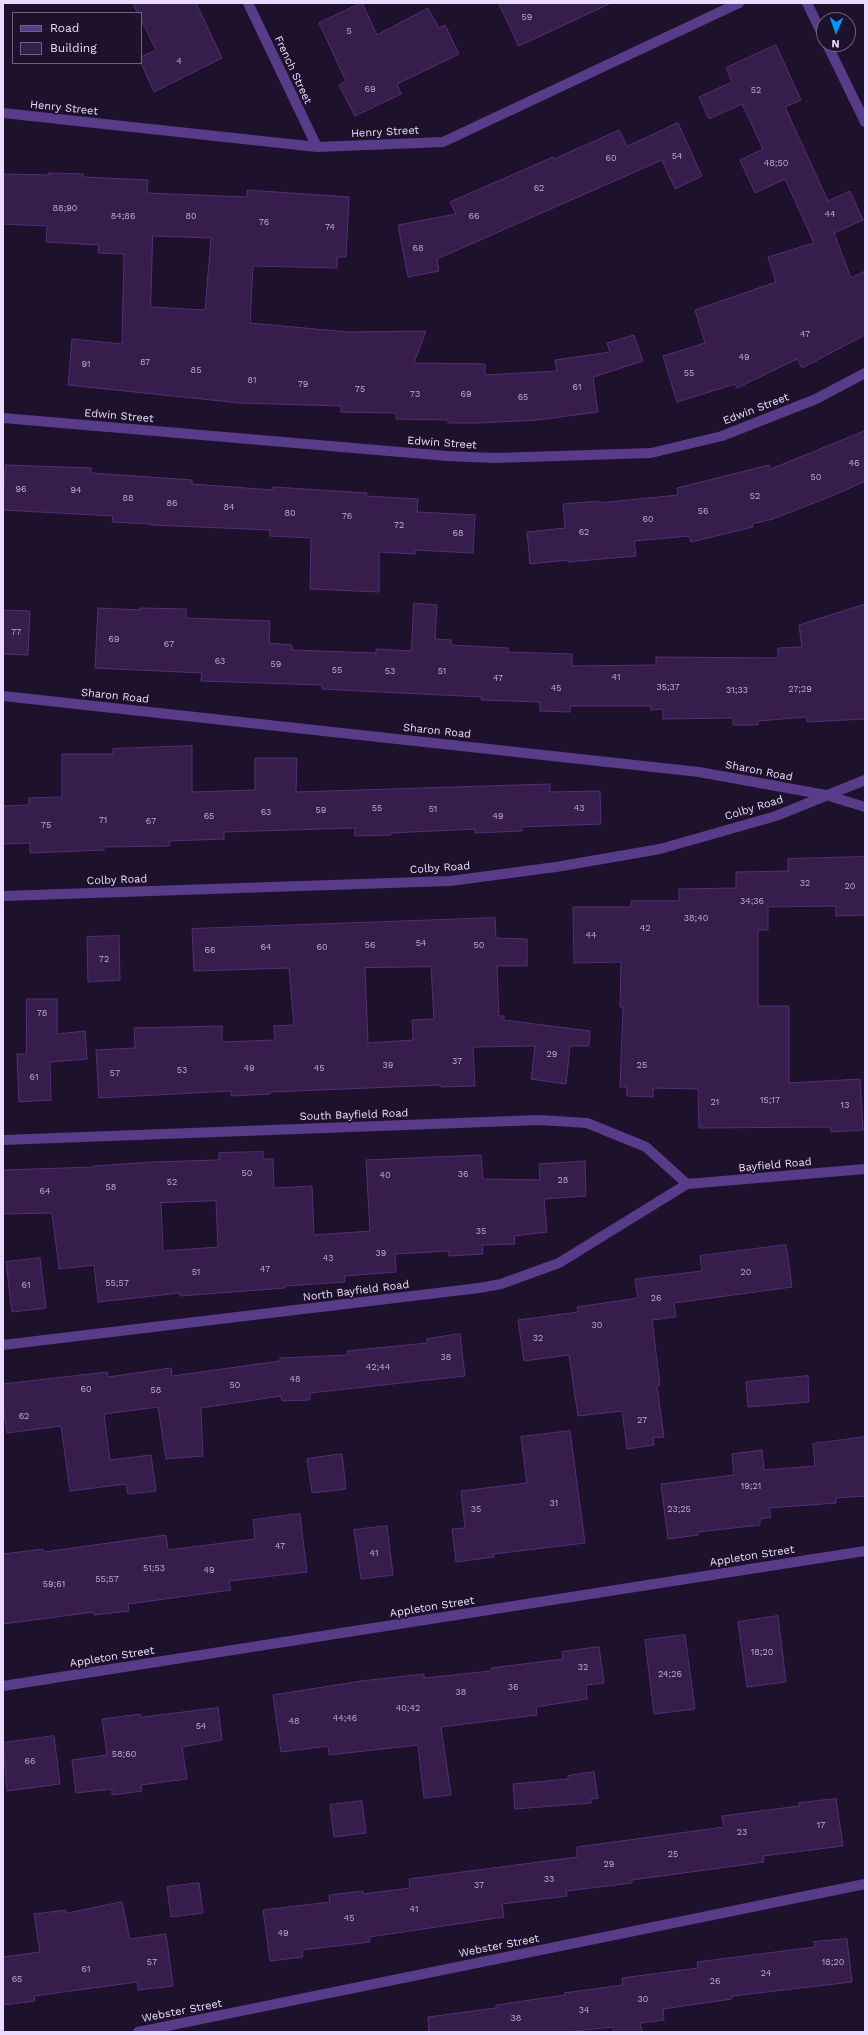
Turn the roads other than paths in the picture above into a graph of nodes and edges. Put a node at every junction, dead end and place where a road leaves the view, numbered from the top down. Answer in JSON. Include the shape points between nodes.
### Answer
{"nodes":[{"id":1,"x":248,"y":3,"type":"edge"},
{"id":2,"x":739,"y":3,"type":"edge"},
{"id":3,"x":807,"y":3,"type":"edge"},
{"id":4,"x":816,"y":22,"type":"edge"},
{"id":5,"x":831,"y":52,"type":"edge"},
{"id":6,"x":3,"y":113,"type":"edge"},
{"id":7,"x":865,"y":122,"type":"edge"},
{"id":8,"x":317,"y":147,"type":"junction"},
{"id":9,"x":865,"y":373,"type":"edge"},
{"id":10,"x":3,"y":418,"type":"edge"},
{"id":11,"x":3,"y":696,"type":"edge"},
{"id":12,"x":865,"y":780,"type":"edge"},
{"id":13,"x":826,"y":795,"type":"junction"},
{"id":14,"x":865,"y":807,"type":"edge"},
{"id":15,"x":3,"y":896,"type":"edge"},
{"id":16,"x":3,"y":1140,"type":"edge"},
{"id":17,"x":865,"y":1170,"type":"edge"},
{"id":18,"x":687,"y":1184,"type":"junction"},
{"id":19,"x":3,"y":1345,"type":"edge"},
{"id":20,"x":865,"y":1551,"type":"edge"},
{"id":21,"x":3,"y":1686,"type":"edge"},
{"id":22,"x":865,"y":1884,"type":"edge"},
{"id":23,"x":138,"y":2032,"type":"edge"}],
"edges":[{"from":1,"to":8,"type":"street","name":"French Street"},
{"from":2,"to":8,"type":"street","name":"Henry Street","via":[[443,142]]},
{"from":3,"to":4,"type":"street"},
{"from":5,"to":7,"type":"street"},
{"from":6,"to":8,"type":"street","name":"Henry Street"},
{"from":9,"to":10,"type":"street","name":"Edwin Street","via":[[816,399],[722,436],[651,453],[495,458],[447,456]]},
{"from":11,"to":13,"type":"street","name":"Sharon Road","via":[[692,771]]},
{"from":12,"to":13,"type":"street","name":"Colby Road"},
{"from":13,"to":14,"type":"street","name":"Sharon Road"},
{"from":13,"to":15,"type":"street","name":"Colby Road","via":[[776,816],[660,848],[556,867],[450,881]]},
{"from":16,"to":18,"type":"street","name":"South Bayfield Road","via":[[539,1120],[587,1123],[646,1147]]},
{"from":17,"to":18,"type":"street","name":"Bayfield Road"},
{"from":18,"to":19,"type":"street","name":"North Bayfield Road","via":[[560,1263],[501,1284]]},
{"from":20,"to":21,"type":"street","name":"Appleton Street"},
{"from":22,"to":23,"type":"street","name":"Webster Street"}]}
